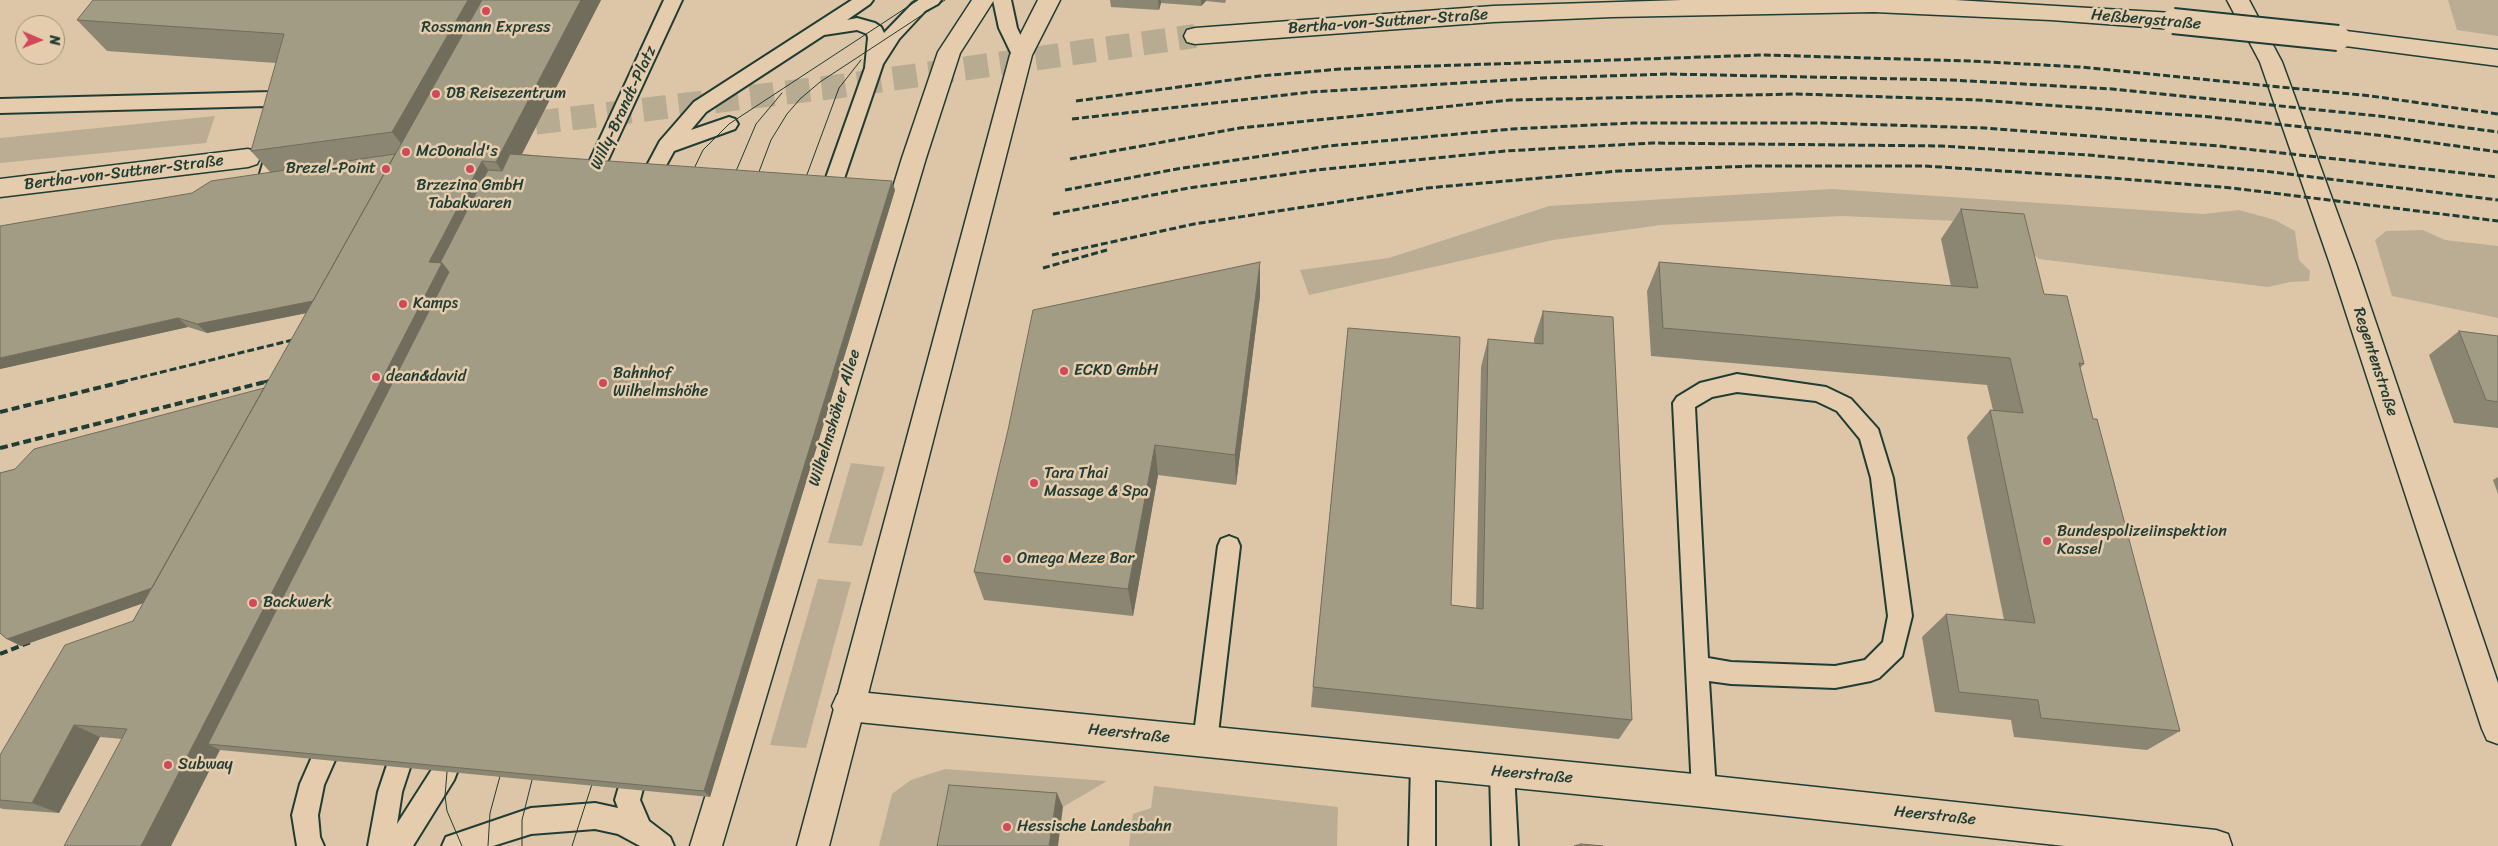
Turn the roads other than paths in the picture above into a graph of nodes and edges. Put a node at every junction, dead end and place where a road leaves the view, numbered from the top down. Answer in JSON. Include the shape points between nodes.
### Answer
{"nodes":[{"id":1,"x":673,"y":0,"type":"edge"},
{"id":2,"x":864,"y":0,"type":"edge"},
{"id":3,"x":932,"y":0,"type":"edge"},
{"id":4,"x":983,"y":0,"type":"edge"},
{"id":5,"x":1002,"y":0,"type":"edge"},
{"id":6,"x":1048,"y":0,"type":"edge"},
{"id":7,"x":2238,"y":0,"type":"edge"},
{"id":8,"x":1610,"y":5,"type":"edge"},
{"id":9,"x":1195,"y":36,"type":"tunnel mouth"},
{"id":10,"x":807,"y":37,"type":"junction"},
{"id":11,"x":1021,"y":55,"type":"junction"},
{"id":12,"x":2498,"y":58,"type":"edge"},
{"id":13,"x":874,"y":68,"type":"junction"},
{"id":14,"x":0,"y":106,"type":"edge"},
{"id":15,"x":729,"y":124,"type":"dead end"},
{"id":16,"x":667,"y":146,"type":"junction"},
{"id":17,"x":248,"y":158,"type":"dead end"},
{"id":18,"x":268,"y":177,"type":"edge"},
{"id":19,"x":0,"y":188,"type":"edge"},
{"id":20,"x":639,"y":202,"type":"edge"},
{"id":21,"x":576,"y":207,"type":"edge"},
{"id":22,"x":820,"y":223,"type":"edge"},
{"id":23,"x":1229,"y":546,"type":"dead end"},
{"id":24,"x":1697,"y":668,"type":"junction"},
{"id":25,"x":848,"y":706,"type":"junction"},
{"id":26,"x":342,"y":717,"type":"edge"},
{"id":27,"x":415,"y":722,"type":"edge"},
{"id":28,"x":463,"y":725,"type":"edge"},
{"id":29,"x":2498,"y":729,"type":"edge"},
{"id":30,"x":1205,"y":742,"type":"junction"},
{"id":31,"x":644,"y":743,"type":"edge"},
{"id":32,"x":1423,"y":764,"type":"junction"},
{"id":33,"x":1502,"y":772,"type":"junction"},
{"id":34,"x":1704,"y":791,"type":"junction"},
{"id":35,"x":640,"y":830,"type":"junction"},
{"id":36,"x":311,"y":846,"type":"edge"},
{"id":37,"x":381,"y":846,"type":"edge"},
{"id":38,"x":398,"y":846,"type":"edge"},
{"id":39,"x":456,"y":846,"type":"edge"},
{"id":40,"x":661,"y":846,"type":"edge"},
{"id":41,"x":706,"y":846,"type":"edge"},
{"id":42,"x":813,"y":846,"type":"edge"},
{"id":43,"x":1422,"y":846,"type":"edge"},
{"id":44,"x":1505,"y":846,"type":"edge"},
{"id":45,"x":2216,"y":846,"type":"edge"}],
"edges":[{"from":1,"to":21,"type":"lane","name":"Willy-Brandt-Platz"},
{"from":2,"to":10,"type":"lane"},
{"from":3,"to":13,"type":"lane","via":[[919,7],[892,35]]},
{"from":4,"to":41,"type":"main road","name":"Wilhelmshöher Allee","via":[[948,52]]},
{"from":5,"to":11,"type":"lane","via":[[1008,28]]},
{"from":6,"to":11,"type":"main road"},
{"from":7,"to":29,"type":"main road","name":"Regentenstraße","via":[[2278,80]]},
{"from":8,"to":9,"type":"main road","name":"Bertha-von-Suttner-Straße"},
{"from":8,"to":12,"type":"main road","name":"Heßbergstraße","bridge":true,"via":[[1874,4],[2051,12],[2173,21]]},
{"from":10,"to":13,"type":"lane","via":[[838,26],[869,26],[877,38]]},
{"from":10,"to":16,"type":"lane","via":[[700,107]]},
{"from":11,"to":25,"type":"main road"},
{"from":13,"to":22,"type":"lane"},
{"from":14,"to":18,"type":"lane","via":[[271,100],[279,107],[283,125]]},
{"from":15,"to":16,"type":"lane"},
{"from":16,"to":20,"type":"lane"},
{"from":17,"to":19,"type":"main road","name":"Bertha-von-Suttner-Straße"},
{"from":23,"to":30,"type":"lane"},
{"from":24,"to":24,"type":"lane","via":[[1731,673],[1835,677],[1871,670],[1894,648],[1900,616],[1882,478],[1870,435],[1844,405],[1819,393],[1737,383],[1707,390],[1684,403]]},
{"from":24,"to":34,"type":"lane"},
{"from":25,"to":30,"type":"main road","name":"Heerstraße"},
{"from":25,"to":42,"type":"main road"},
{"from":26,"to":36,"type":"lane","via":[[312,784],[305,815]]},
{"from":27,"to":37,"type":"lane","via":[[403,748],[390,792]]},
{"from":28,"to":38,"type":"lane","via":[[445,771]]},
{"from":30,"to":32,"type":"main road","name":"Heerstraße"},
{"from":31,"to":35,"type":"lane","via":[[627,800]]},
{"from":32,"to":33,"type":"main road","name":"Heerstraße"},
{"from":32,"to":43,"type":"lane"},
{"from":33,"to":34,"type":"main road","name":"Heerstraße"},
{"from":33,"to":44,"type":"lane"},
{"from":34,"to":45,"type":"main road","name":"Heerstraße"},
{"from":35,"to":39,"type":"lane","via":[[595,816],[562,817],[531,821]]},
{"from":35,"to":40,"type":"lane"}]}
